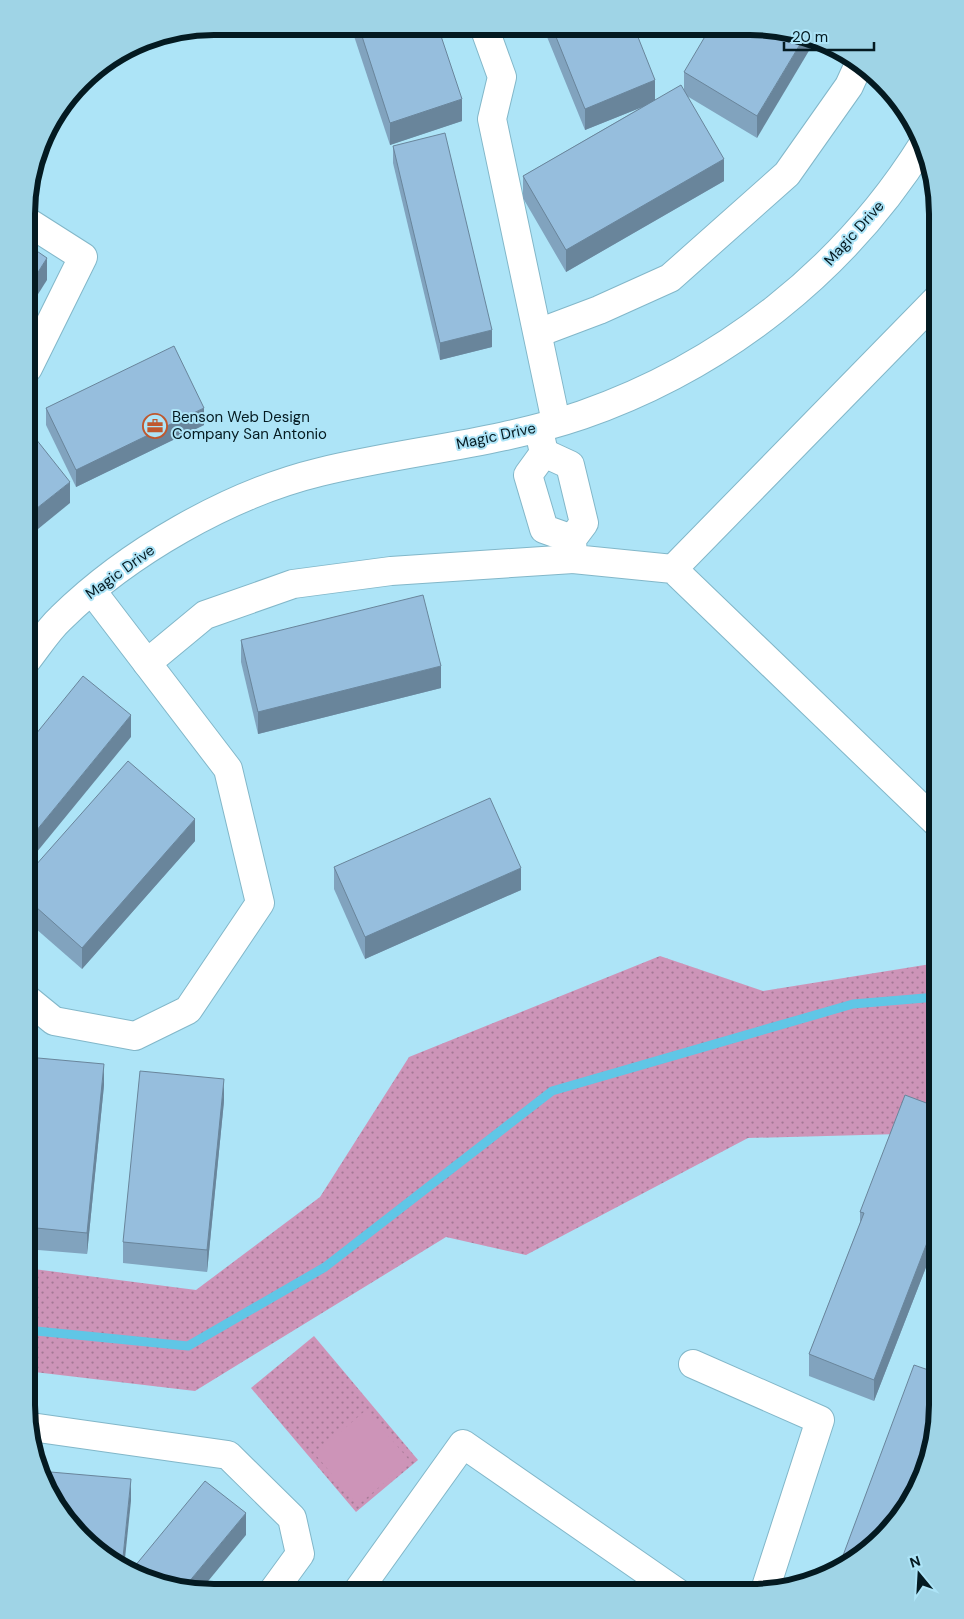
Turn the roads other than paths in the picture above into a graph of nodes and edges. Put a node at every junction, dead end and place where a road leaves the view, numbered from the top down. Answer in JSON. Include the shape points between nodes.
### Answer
{"nodes":[{"id":1,"x":487,"y":35,"type":"edge"},
{"id":2,"x":856,"y":70,"type":"edge"},
{"id":3,"x":918,"y":152,"type":"edge"},
{"id":4,"x":35,"y":227,"type":"edge"},
{"id":5,"x":929,"y":307,"type":"edge"},
{"id":6,"x":538,"y":333,"type":"junction"},
{"id":7,"x":35,"y":354,"type":"edge"},
{"id":8,"x":546,"y":434,"type":"junction"},
{"id":9,"x":572,"y":549,"type":"junction"},
{"id":10,"x":673,"y":569,"type":"junction"},
{"id":11,"x":92,"y":591,"type":"junction"},
{"id":12,"x":35,"y":650,"type":"edge"},
{"id":13,"x":147,"y":663,"type":"junction"},
{"id":14,"x":929,"y":815,"type":"edge"},
{"id":15,"x":35,"y":1006,"type":"edge"},
{"id":16,"x":693,"y":1364,"type":"dead end"},
{"id":17,"x":37,"y":1428,"type":"edge"},
{"id":18,"x":767,"y":1583,"type":"edge"},
{"id":19,"x":278,"y":1584,"type":"edge"},
{"id":20,"x":363,"y":1584,"type":"edge"},
{"id":21,"x":666,"y":1584,"type":"edge"}],
"edges":[{"from":1,"to":6,"type":"street","via":[[502,77],[492,119]]},
{"from":2,"to":6,"type":"street","via":[[849,86],[787,174],[670,278]]},
{"from":3,"to":8,"type":"street","name":"Magic Drive","via":[[861,229],[814,277],[762,320],[705,358],[644,390],[581,415]]},
{"from":4,"to":7,"type":"street","via":[[82,257]]},
{"from":5,"to":10,"type":"street"},
{"from":6,"to":8,"type":"street"},
{"from":8,"to":9,"type":"street","via":[[570,465],[584,523]]},
{"from":8,"to":9,"type":"street","via":[[528,474],[544,529]]},
{"from":8,"to":11,"type":"street","name":"Magic Drive","via":[[320,472],[268,487],[153,546]]},
{"from":9,"to":10,"type":"street"},
{"from":9,"to":13,"type":"street","via":[[293,584],[205,615]]},
{"from":10,"to":14,"type":"street"},
{"from":11,"to":12,"type":"street","name":"Magic Drive","via":[[59,620]]},
{"from":11,"to":13,"type":"street"},
{"from":13,"to":15,"type":"street","via":[[228,768],[260,903],[188,1010],[135,1036],[54,1021]]},
{"from":16,"to":18,"type":"street","via":[[820,1420]]},
{"from":17,"to":19,"type":"street","via":[[228,1455],[292,1518],[300,1554]]},
{"from":20,"to":21,"type":"street","via":[[463,1444]]}]}
